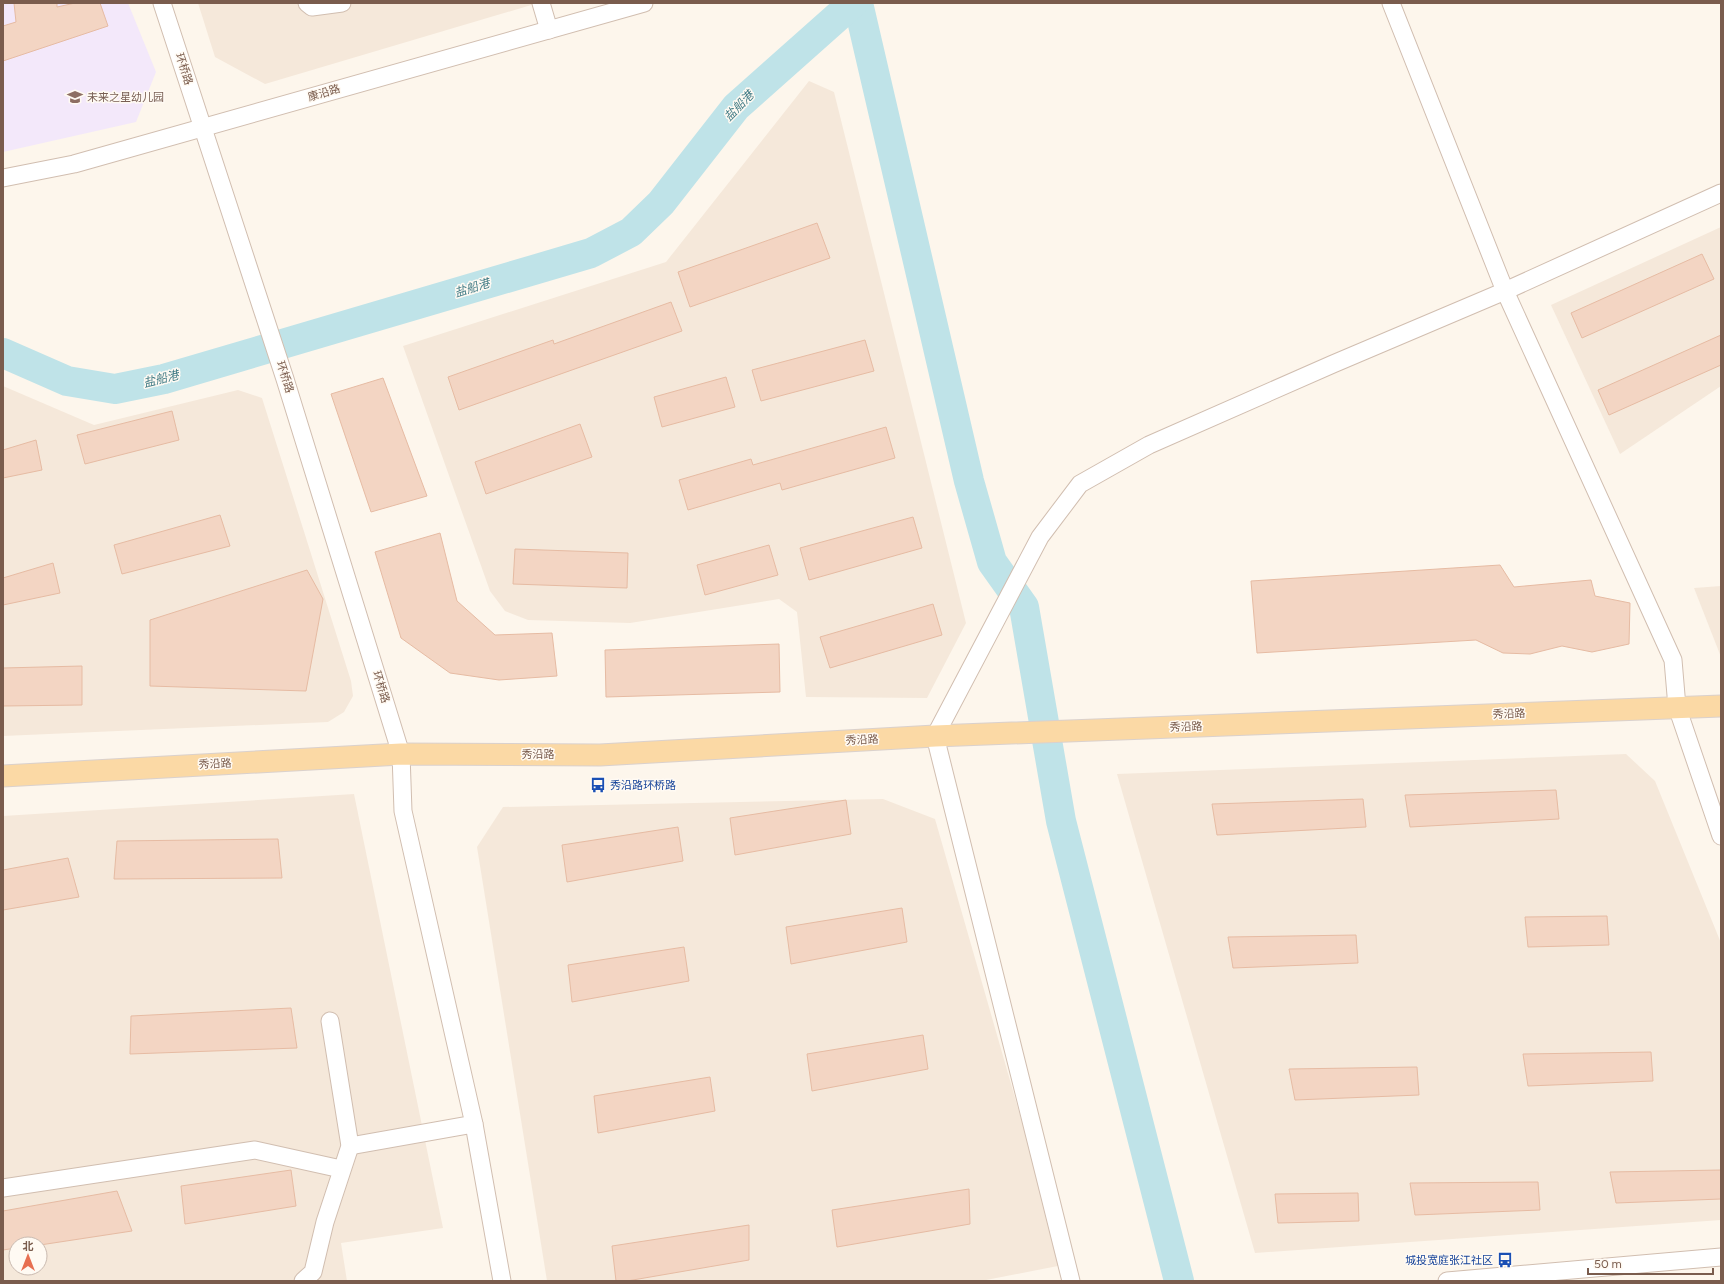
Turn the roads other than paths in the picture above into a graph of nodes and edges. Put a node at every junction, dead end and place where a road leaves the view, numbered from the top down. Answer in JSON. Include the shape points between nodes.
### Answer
{"nodes":[{"id":1,"x":162,"y":3,"type":"edge"},
{"id":2,"x":307,"y":3,"type":"edge"},
{"id":3,"x":342,"y":3,"type":"edge"},
{"id":4,"x":541,"y":3,"type":"edge"},
{"id":5,"x":644,"y":3,"type":"edge"},
{"id":6,"x":1391,"y":3,"type":"edge"},
{"id":7,"x":549,"y":30,"type":"junction"},
{"id":8,"x":203,"y":128,"type":"junction"},
{"id":9,"x":3,"y":178,"type":"edge"},
{"id":10,"x":1721,"y":193,"type":"edge"},
{"id":11,"x":1505,"y":291,"type":"junction"},
{"id":12,"x":1721,"y":706,"type":"edge"},
{"id":13,"x":1677,"y":707,"type":"junction"},
{"id":14,"x":936,"y":736,"type":"junction"},
{"id":15,"x":401,"y":754,"type":"junction"},
{"id":16,"x":3,"y":776,"type":"edge"},
{"id":17,"x":1721,"y":836,"type":"edge"},
{"id":18,"x":330,"y":1021,"type":"dead end"},
{"id":19,"x":474,"y":1124,"type":"junction"},
{"id":20,"x":350,"y":1146,"type":"junction"},
{"id":21,"x":341,"y":1169,"type":"junction"},
{"id":22,"x":3,"y":1188,"type":"edge"},
{"id":23,"x":1721,"y":1257,"type":"edge"},
{"id":24,"x":303,"y":1281,"type":"edge"},
{"id":25,"x":502,"y":1281,"type":"edge"},
{"id":26,"x":1071,"y":1281,"type":"edge"},
{"id":27,"x":1447,"y":1281,"type":"edge"}],
"edges":[{"from":1,"to":8,"type":"street","name":"环桥路"},
{"from":2,"to":3,"type":"street","via":[[312,7]]},
{"from":4,"to":7,"type":"street"},
{"from":5,"to":7,"type":"street","name":"康沿路"},
{"from":6,"to":11,"type":"street"},
{"from":7,"to":8,"type":"street","name":"康沿路"},
{"from":8,"to":9,"type":"street","name":"康沿路","via":[[74,164]]},
{"from":8,"to":15,"type":"street","name":"环桥路","via":[[285,379]]},
{"from":10,"to":11,"type":"street"},
{"from":11,"to":13,"type":"street","via":[[1673,660]]},
{"from":11,"to":14,"type":"street","via":[[1149,445],[1080,484],[1040,537]]},
{"from":12,"to":13,"type":"main road","name":"秀沿路"},
{"from":13,"to":14,"type":"main road","name":"秀沿路"},
{"from":13,"to":17,"type":"street"},
{"from":14,"to":15,"type":"main road","name":"秀沿路","via":[[600,755]]},
{"from":14,"to":26,"type":"street"},
{"from":15,"to":16,"type":"main road","name":"秀沿路"},
{"from":15,"to":19,"type":"street","name":"环桥路","via":[[404,811]]},
{"from":18,"to":20,"type":"street"},
{"from":19,"to":20,"type":"street"},
{"from":19,"to":25,"type":"street","name":"环桥路"},
{"from":20,"to":21,"type":"street"},
{"from":21,"to":22,"type":"street","via":[[255,1150]]},
{"from":21,"to":24,"type":"street","via":[[313,1272]]},
{"from":23,"to":27,"type":"street"}]}
